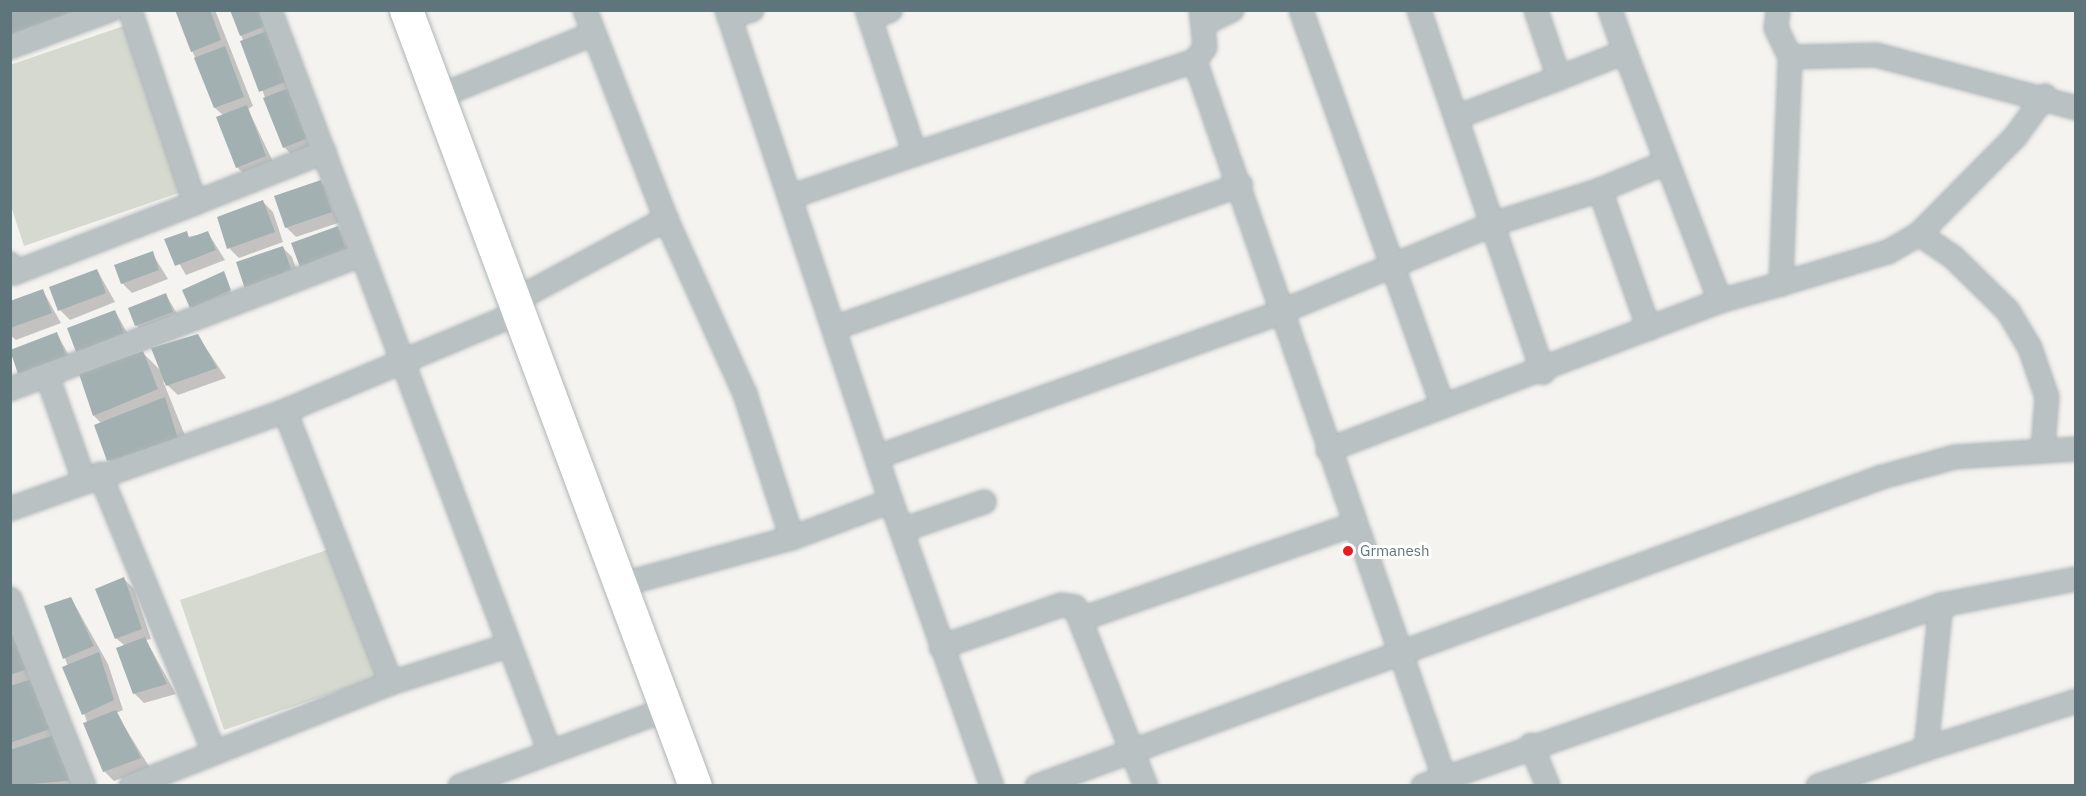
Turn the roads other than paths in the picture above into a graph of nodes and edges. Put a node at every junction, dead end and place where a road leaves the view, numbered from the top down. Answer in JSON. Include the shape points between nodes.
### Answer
{"nodes":[{"id":1,"x":110,"y":10,"type":"edge"},
{"id":2,"x":130,"y":10,"type":"edge"},
{"id":3,"x":270,"y":10,"type":"edge"},
{"id":4,"x":406,"y":10,"type":"edge"},
{"id":5,"x":585,"y":10,"type":"edge"},
{"id":6,"x":752,"y":10,"type":"edge"},
{"id":7,"x":891,"y":10,"type":"edge"},
{"id":8,"x":1232,"y":10,"type":"edge"},
{"id":9,"x":1301,"y":10,"type":"edge"},
{"id":10,"x":1419,"y":10,"type":"edge"},
{"id":11,"x":1536,"y":10,"type":"edge"},
{"id":12,"x":1610,"y":10,"type":"edge"},
{"id":13,"x":1778,"y":10,"type":"edge"},
{"id":14,"x":728,"y":14,"type":"edge"},
{"id":15,"x":868,"y":14,"type":"edge"},
{"id":16,"x":1203,"y":16,"type":"edge"},
{"id":17,"x":593,"y":34,"type":"junction"},
{"id":18,"x":10,"y":46,"type":"edge"},
{"id":19,"x":1625,"y":52,"type":"junction"},
{"id":20,"x":1790,"y":57,"type":"junction"},
{"id":21,"x":1195,"y":61,"type":"junction"},
{"id":22,"x":1559,"y":78,"type":"junction"},
{"id":23,"x":438,"y":96,"type":"junction"},
{"id":24,"x":2045,"y":96,"type":"junction"},
{"id":25,"x":2076,"y":108,"type":"edge"},
{"id":26,"x":1457,"y":117,"type":"junction"},
{"id":27,"x":324,"y":152,"type":"junction"},
{"id":28,"x":915,"y":154,"type":"junction"},
{"id":29,"x":1665,"y":163,"type":"junction"},
{"id":30,"x":1241,"y":185,"type":"junction"},
{"id":31,"x":1600,"y":190,"type":"junction"},
{"id":32,"x":790,"y":197,"type":"junction"},
{"id":33,"x":195,"y":203,"type":"junction"},
{"id":34,"x":666,"y":219,"type":"junction"},
{"id":35,"x":1493,"y":224,"type":"junction"},
{"id":36,"x":1919,"y":234,"type":"junction"},
{"id":37,"x":359,"y":256,"type":"junction"},
{"id":38,"x":1389,"y":267,"type":"junction"},
{"id":39,"x":12,"y":270,"type":"edge"},
{"id":40,"x":1781,"y":284,"type":"junction"},
{"id":41,"x":1720,"y":301,"type":"junction"},
{"id":42,"x":516,"y":307,"type":"junction"},
{"id":43,"x":1281,"y":312,"type":"junction"},
{"id":44,"x":837,"y":327,"type":"junction"},
{"id":45,"x":1649,"y":329,"type":"junction"},
{"id":46,"x":403,"y":365,"type":"junction"},
{"id":47,"x":1543,"y":372,"type":"junction"},
{"id":48,"x":47,"y":375,"type":"junction"},
{"id":49,"x":10,"y":389,"type":"edge"},
{"id":50,"x":1443,"y":406,"type":"junction"},
{"id":51,"x":285,"y":411,"type":"junction"},
{"id":52,"x":2043,"y":447,"type":"junction"},
{"id":53,"x":2076,"y":449,"type":"edge"},
{"id":54,"x":1328,"y":450,"type":"junction"},
{"id":55,"x":877,"y":457,"type":"junction"},
{"id":56,"x":92,"y":477,"type":"junction"},
{"id":57,"x":891,"y":501,"type":"junction"},
{"id":58,"x":984,"y":502,"type":"dead end"},
{"id":59,"x":10,"y":509,"type":"edge"},
{"id":60,"x":1353,"y":525,"type":"junction"},
{"id":61,"x":902,"y":530,"type":"junction"},
{"id":62,"x":792,"y":538,"type":"junction"},
{"id":63,"x":2076,"y":579,"type":"edge"},
{"id":64,"x":620,"y":585,"type":"junction"},
{"id":65,"x":10,"y":599,"type":"edge"},
{"id":66,"x":1941,"y":604,"type":"junction"},
{"id":67,"x":1084,"y":618,"type":"junction"},
{"id":68,"x":507,"y":646,"type":"junction"},
{"id":69,"x":941,"y":647,"type":"junction"},
{"id":70,"x":1399,"y":653,"type":"junction"},
{"id":71,"x":392,"y":683,"type":"junction"},
{"id":72,"x":2076,"y":701,"type":"edge"},
{"id":73,"x":667,"y":709,"type":"junction"},
{"id":74,"x":1531,"y":745,"type":"junction"},
{"id":75,"x":1926,"y":749,"type":"junction"},
{"id":76,"x":213,"y":750,"type":"junction"},
{"id":77,"x":550,"y":752,"type":"junction"},
{"id":78,"x":1133,"y":753,"type":"junction"},
{"id":79,"x":1438,"y":783,"type":"edge"},
{"id":80,"x":84,"y":786,"type":"edge"},
{"id":81,"x":131,"y":786,"type":"edge"},
{"id":82,"x":460,"y":786,"type":"edge"},
{"id":83,"x":695,"y":786,"type":"edge"},
{"id":84,"x":992,"y":786,"type":"edge"},
{"id":85,"x":1037,"y":786,"type":"edge"},
{"id":86,"x":1146,"y":786,"type":"edge"},
{"id":87,"x":1548,"y":786,"type":"edge"},
{"id":88,"x":1818,"y":786,"type":"edge"}],
"edges":[{"from":1,"to":18,"type":"street"},
{"from":2,"to":33,"type":"street"},
{"from":3,"to":27,"type":"street"},
{"from":4,"to":23,"type":"main road"},
{"from":5,"to":17,"type":"street"},
{"from":6,"to":14,"type":"street"},
{"from":7,"to":15,"type":"street"},
{"from":8,"to":16,"type":"street"},
{"from":9,"to":38,"type":"street"},
{"from":10,"to":26,"type":"street"},
{"from":11,"to":22,"type":"street"},
{"from":12,"to":19,"type":"street"},
{"from":13,"to":20,"type":"street","via":[[1776,28]]},
{"from":14,"to":32,"type":"street"},
{"from":15,"to":28,"type":"street"},
{"from":16,"to":21,"type":"street","via":[[1206,47]]},
{"from":17,"to":23,"type":"street"},
{"from":17,"to":34,"type":"street"},
{"from":19,"to":22,"type":"street"},
{"from":19,"to":29,"type":"street"},
{"from":20,"to":24,"type":"street","via":[[1876,55]]},
{"from":20,"to":40,"type":"street"},
{"from":21,"to":28,"type":"street"},
{"from":21,"to":30,"type":"street"},
{"from":22,"to":26,"type":"street"},
{"from":23,"to":42,"type":"main road"},
{"from":24,"to":25,"type":"street"},
{"from":24,"to":36,"type":"street","via":[[2015,137]]},
{"from":26,"to":35,"type":"street"},
{"from":27,"to":33,"type":"street"},
{"from":27,"to":37,"type":"street"},
{"from":28,"to":32,"type":"street"},
{"from":29,"to":31,"type":"street"},
{"from":29,"to":41,"type":"street"},
{"from":30,"to":43,"type":"street"},
{"from":30,"to":44,"type":"street"},
{"from":31,"to":35,"type":"street"},
{"from":31,"to":45,"type":"street"},
{"from":32,"to":44,"type":"street"},
{"from":33,"to":39,"type":"street"},
{"from":34,"to":42,"type":"street"},
{"from":34,"to":62,"type":"street","via":[[745,394]]},
{"from":35,"to":38,"type":"street"},
{"from":35,"to":47,"type":"street"},
{"from":36,"to":40,"type":"street","via":[[1888,252]]},
{"from":36,"to":52,"type":"street","via":[[1953,257],[2008,311],[2030,348],[2047,397]]},
{"from":37,"to":46,"type":"street"},
{"from":37,"to":48,"type":"street"},
{"from":38,"to":43,"type":"street"},
{"from":38,"to":50,"type":"street"},
{"from":40,"to":41,"type":"street"},
{"from":41,"to":45,"type":"street"},
{"from":42,"to":46,"type":"street"},
{"from":42,"to":64,"type":"main road"},
{"from":43,"to":54,"type":"street"},
{"from":43,"to":55,"type":"street"},
{"from":44,"to":55,"type":"street"},
{"from":45,"to":47,"type":"street"},
{"from":46,"to":51,"type":"street"},
{"from":46,"to":68,"type":"street"},
{"from":47,"to":50,"type":"street"},
{"from":48,"to":49,"type":"street"},
{"from":48,"to":56,"type":"street"},
{"from":50,"to":54,"type":"street"},
{"from":51,"to":56,"type":"street"},
{"from":51,"to":71,"type":"street"},
{"from":52,"to":53,"type":"street"},
{"from":52,"to":70,"type":"street","via":[[1955,457],[1882,477]]},
{"from":54,"to":60,"type":"street"},
{"from":55,"to":57,"type":"street"},
{"from":56,"to":59,"type":"street"},
{"from":56,"to":76,"type":"street"},
{"from":57,"to":61,"type":"street"},
{"from":57,"to":62,"type":"street"},
{"from":58,"to":61,"type":"street"},
{"from":60,"to":67,"type":"street"},
{"from":60,"to":70,"type":"street"},
{"from":61,"to":69,"type":"street"},
{"from":62,"to":64,"type":"street"},
{"from":63,"to":66,"type":"street"},
{"from":64,"to":73,"type":"main road"},
{"from":65,"to":80,"type":"street"},
{"from":66,"to":74,"type":"street"},
{"from":66,"to":75,"type":"street"},
{"from":67,"to":69,"type":"street","via":[[1075,607],[1061,605]]},
{"from":67,"to":78,"type":"street"},
{"from":68,"to":71,"type":"street"},
{"from":68,"to":77,"type":"street"},
{"from":69,"to":84,"type":"street"},
{"from":70,"to":78,"type":"street","via":[[1154,738]]},
{"from":70,"to":79,"type":"street"},
{"from":71,"to":76,"type":"street"},
{"from":72,"to":75,"type":"street"},
{"from":73,"to":77,"type":"street"},
{"from":73,"to":83,"type":"main road"},
{"from":74,"to":79,"type":"street"},
{"from":74,"to":87,"type":"street"},
{"from":75,"to":88,"type":"street"},
{"from":76,"to":81,"type":"street"},
{"from":77,"to":82,"type":"street"},
{"from":78,"to":85,"type":"street"},
{"from":78,"to":86,"type":"street"}]}
